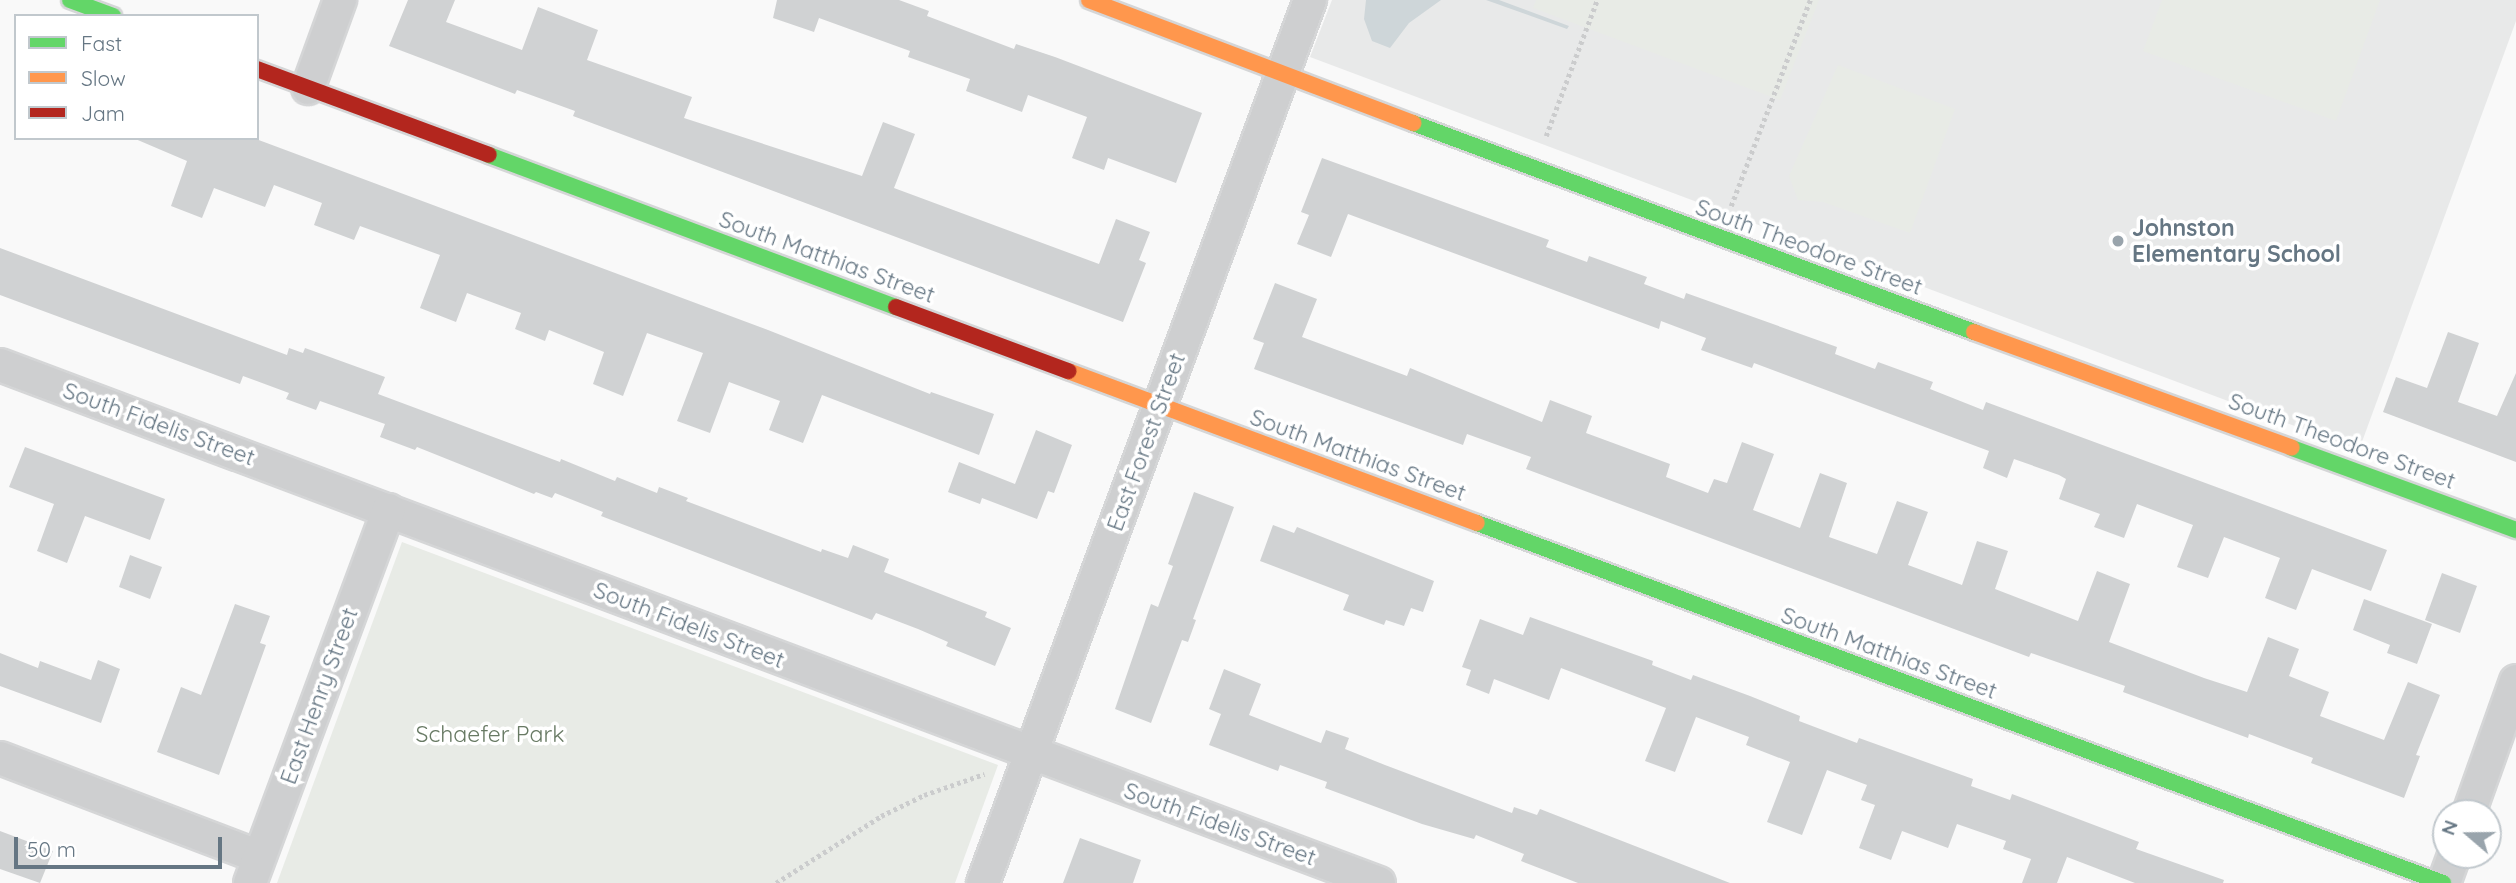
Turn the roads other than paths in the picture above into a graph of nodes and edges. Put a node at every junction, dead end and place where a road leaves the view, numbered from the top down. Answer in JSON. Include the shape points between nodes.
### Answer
{"nodes":[{"id":1,"x":70,"y":0,"type":"edge"},
{"id":2,"x":340,"y":0,"type":"edge"},
{"id":3,"x":1089,"y":0,"type":"edge"},
{"id":4,"x":1310,"y":0,"type":"edge"},
{"id":5,"x":108,"y":14,"type":"edge"},
{"id":6,"x":259,"y":70,"type":"edge"},
{"id":7,"x":1283,"y":73,"type":"junction"},
{"id":8,"x":308,"y":88,"type":"junction"},
{"id":9,"x":0,"y":365,"type":"edge"},
{"id":10,"x":1160,"y":405,"type":"junction"},
{"id":11,"x":389,"y":510,"type":"junction"},
{"id":12,"x":2516,"y":530,"type":"edge"},
{"id":13,"x":2516,"y":681,"type":"edge"},
{"id":14,"x":1030,"y":754,"type":"junction"},
{"id":15,"x":0,"y":758,"type":"edge"},
{"id":16,"x":2474,"y":799,"type":"edge"},
{"id":17,"x":254,"y":870,"type":"edge"},
{"id":18,"x":983,"y":883,"type":"edge"},
{"id":19,"x":1378,"y":883,"type":"edge"},
{"id":20,"x":2444,"y":883,"type":"edge"}],
"edges":[{"from":1,"to":5,"type":"street"},
{"from":2,"to":8,"type":"street"},
{"from":3,"to":7,"type":"street","name":"South Theodore Street"},
{"from":4,"to":7,"type":"street","name":"East Forest Street"},
{"from":6,"to":8,"type":"street","name":"South Matthias Street"},
{"from":7,"to":10,"type":"street","name":"East Forest Street"},
{"from":7,"to":12,"type":"street","name":"South Theodore Street","via":[[1696,230]]},
{"from":8,"to":10,"type":"street","name":"South Matthias Street"},
{"from":9,"to":11,"type":"street","name":"South Fidelis Street"},
{"from":10,"to":14,"type":"street","name":"East Forest Street"},
{"from":10,"to":20,"type":"street","name":"South Matthias Street"},
{"from":11,"to":14,"type":"street","name":"South Fidelis Street"},
{"from":11,"to":17,"type":"street","name":"East Henry Street"},
{"from":13,"to":16,"type":"street"},
{"from":14,"to":18,"type":"street","name":"East Forest Street"},
{"from":14,"to":19,"type":"street","name":"South Fidelis Street"},
{"from":15,"to":17,"type":"street"}]}
